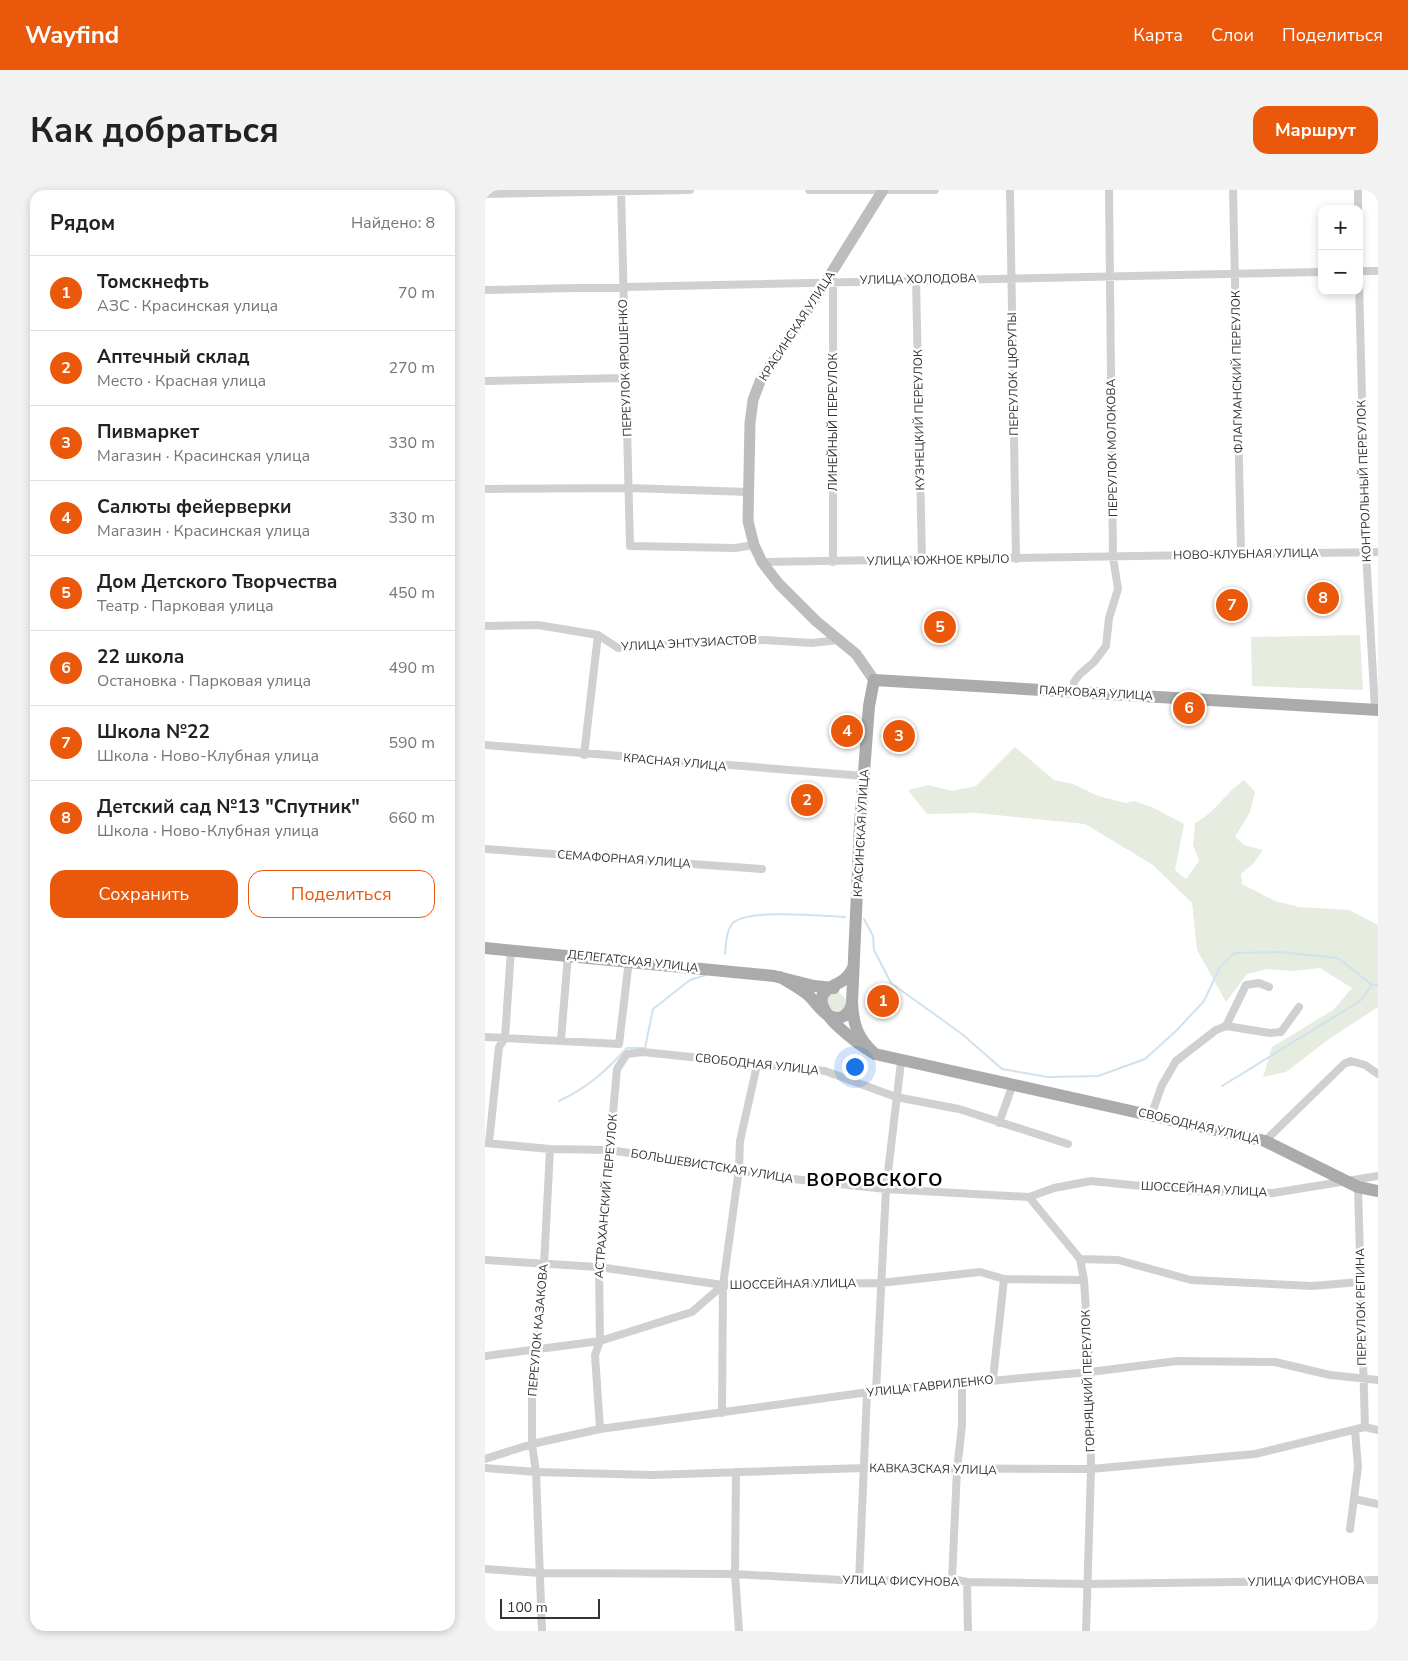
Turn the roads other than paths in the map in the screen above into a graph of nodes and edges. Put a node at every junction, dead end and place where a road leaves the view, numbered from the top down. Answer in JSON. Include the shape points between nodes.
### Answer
{"nodes":[{"id":1,"x":690,"y":190,"type":"edge"},
{"id":2,"x":809,"y":190,"type":"edge"},
{"id":3,"x":935,"y":190,"type":"edge"},
{"id":4,"x":1010,"y":190,"type":"edge"},
{"id":5,"x":1109,"y":190,"type":"edge"},
{"id":6,"x":1233,"y":190,"type":"edge"},
{"id":7,"x":1358,"y":190,"type":"edge"},
{"id":8,"x":622,"y":191,"type":"edge"},
{"id":9,"x":883,"y":191,"type":"edge"},
{"id":10,"x":530,"y":192,"type":"edge"},
{"id":11,"x":485,"y":194,"type":"edge"},
{"id":12,"x":1358,"y":205,"type":"edge"},
{"id":13,"x":1363,"y":271,"type":"edge"},
{"id":14,"x":1378,"y":271,"type":"edge"},
{"id":15,"x":1318,"y":272,"type":"edge"},
{"id":16,"x":1235,"y":274,"type":"junction"},
{"id":17,"x":1110,"y":276,"type":"junction"},
{"id":18,"x":1011,"y":278,"type":"junction"},
{"id":19,"x":916,"y":279,"type":"junction"},
{"id":20,"x":829,"y":281,"type":"junction"},
{"id":21,"x":623,"y":286,"type":"junction"},
{"id":22,"x":485,"y":290,"type":"edge"},
{"id":23,"x":1359,"y":295,"type":"edge"},
{"id":24,"x":625,"y":378,"type":"junction"},
{"id":25,"x":485,"y":381,"type":"edge"},
{"id":26,"x":629,"y":488,"type":"junction"},
{"id":27,"x":485,"y":489,"type":"edge"},
{"id":28,"x":749,"y":492,"type":"junction"},
{"id":29,"x":754,"y":545,"type":"junction"},
{"id":30,"x":1365,"y":552,"type":"junction"},
{"id":31,"x":1378,"y":552,"type":"edge"},
{"id":32,"x":1241,"y":554,"type":"junction"},
{"id":33,"x":1113,"y":557,"type":"junction"},
{"id":34,"x":1016,"y":559,"type":"junction"},
{"id":35,"x":922,"y":560,"type":"junction"},
{"id":36,"x":762,"y":562,"type":"junction"},
{"id":37,"x":833,"y":562,"type":"junction"},
{"id":38,"x":485,"y":626,"type":"edge"},
{"id":39,"x":597,"y":636,"type":"junction"},
{"id":40,"x":838,"y":640,"type":"junction"},
{"id":41,"x":875,"y":680,"type":"junction"},
{"id":42,"x":1073,"y":692,"type":"junction"},
{"id":43,"x":1376,"y":710,"type":"edge"},
{"id":44,"x":485,"y":745,"type":"edge"},
{"id":45,"x":585,"y":755,"type":"junction"},
{"id":46,"x":864,"y":776,"type":"junction"},
{"id":47,"x":485,"y":849,"type":"edge"},
{"id":48,"x":762,"y":869,"type":"dead end"},
{"id":49,"x":485,"y":948,"type":"edge"},
{"id":50,"x":511,"y":950,"type":"junction"},
{"id":51,"x":568,"y":954,"type":"junction"},
{"id":52,"x":629,"y":960,"type":"junction"},
{"id":53,"x":854,"y":964,"type":"junction"},
{"id":54,"x":780,"y":977,"type":"junction"},
{"id":55,"x":1269,"y":987,"type":"dead end"},
{"id":56,"x":832,"y":988,"type":"junction"},
{"id":57,"x":852,"y":1002,"type":"junction"},
{"id":58,"x":1299,"y":1007,"type":"dead end"},
{"id":59,"x":824,"y":1013,"type":"junction"},
{"id":60,"x":1226,"y":1026,"type":"junction"},
{"id":61,"x":485,"y":1037,"type":"edge"},
{"id":62,"x":505,"y":1038,"type":"junction"},
{"id":63,"x":561,"y":1040,"type":"junction"},
{"id":64,"x":627,"y":1054,"type":"joint"},
{"id":65,"x":875,"y":1054,"type":"junction"},
{"id":66,"x":901,"y":1062,"type":"junction"},
{"id":67,"x":757,"y":1065,"type":"junction"},
{"id":68,"x":1378,"y":1074,"type":"edge"},
{"id":69,"x":1013,"y":1084,"type":"junction"},
{"id":70,"x":896,"y":1097,"type":"junction"},
{"id":71,"x":1151,"y":1116,"type":"junction"},
{"id":72,"x":999,"y":1122,"type":"junction"},
{"id":73,"x":1265,"y":1141,"type":"junction"},
{"id":74,"x":487,"y":1143,"type":"edge"},
{"id":75,"x":1068,"y":1144,"type":"dead end"},
{"id":76,"x":550,"y":1149,"type":"junction"},
{"id":77,"x":610,"y":1150,"type":"junction"},
{"id":78,"x":739,"y":1169,"type":"junction"},
{"id":79,"x":1378,"y":1176,"type":"edge"},
{"id":80,"x":1353,"y":1185,"type":"junction"},
{"id":81,"x":886,"y":1189,"type":"junction"},
{"id":82,"x":1378,"y":1191,"type":"edge"},
{"id":83,"x":1029,"y":1197,"type":"junction"},
{"id":84,"x":1079,"y":1259,"type":"junction"},
{"id":85,"x":485,"y":1260,"type":"edge"},
{"id":86,"x":544,"y":1265,"type":"junction"},
{"id":87,"x":599,"y":1267,"type":"junction"},
{"id":88,"x":1004,"y":1279,"type":"junction"},
{"id":89,"x":1084,"y":1280,"type":"junction"},
{"id":90,"x":880,"y":1282,"type":"junction"},
{"id":91,"x":1360,"y":1282,"type":"junction"},
{"id":92,"x":723,"y":1285,"type":"junction"},
{"id":93,"x":600,"y":1341,"type":"junction"},
{"id":94,"x":535,"y":1350,"type":"junction"},
{"id":95,"x":485,"y":1356,"type":"edge"},
{"id":96,"x":1090,"y":1372,"type":"junction"},
{"id":97,"x":993,"y":1379,"type":"junction"},
{"id":98,"x":1362,"y":1379,"type":"junction"},
{"id":99,"x":1378,"y":1380,"type":"edge"},
{"id":100,"x":962,"y":1382,"type":"junction"},
{"id":101,"x":871,"y":1392,"type":"junction"},
{"id":102,"x":722,"y":1413,"type":"junction"},
{"id":103,"x":1365,"y":1427,"type":"junction"},
{"id":104,"x":600,"y":1429,"type":"junction"},
{"id":105,"x":1355,"y":1430,"type":"junction"},
{"id":106,"x":1378,"y":1430,"type":"edge"},
{"id":107,"x":532,"y":1444,"type":"junction"},
{"id":108,"x":485,"y":1459,"type":"edge"},
{"id":109,"x":485,"y":1468,"type":"edge"},
{"id":110,"x":863,"y":1468,"type":"junction"},
{"id":111,"x":1091,"y":1469,"type":"junction"},
{"id":112,"x":957,"y":1470,"type":"junction"},
{"id":113,"x":536,"y":1472,"type":"junction"},
{"id":114,"x":736,"y":1472,"type":"junction"},
{"id":115,"x":1354,"y":1499,"type":"junction"},
{"id":116,"x":1378,"y":1504,"type":"edge"},
{"id":117,"x":1350,"y":1529,"type":"dead end"},
{"id":118,"x":485,"y":1569,"type":"edge"},
{"id":119,"x":540,"y":1573,"type":"junction"},
{"id":120,"x":735,"y":1574,"type":"junction"},
{"id":121,"x":952,"y":1579,"type":"junction"},
{"id":122,"x":1378,"y":1580,"type":"edge"},
{"id":123,"x":859,"y":1581,"type":"junction"},
{"id":124,"x":967,"y":1582,"type":"junction"},
{"id":125,"x":1087,"y":1584,"type":"junction"},
{"id":126,"x":542,"y":1631,"type":"edge"},
{"id":127,"x":739,"y":1631,"type":"edge"},
{"id":128,"x":968,"y":1631,"type":"edge"},
{"id":129,"x":1087,"y":1631,"type":"edge"}],
"edges":[{"from":1,"to":8,"type":"street"},
{"from":2,"to":9,"type":"street"},
{"from":3,"to":9,"type":"street"},
{"from":4,"to":18,"type":"street","name":"ПЕРЕУЛОК ЦЮРУПЫ"},
{"from":5,"to":17,"type":"street","name":"ПЕРЕУЛОК МОЛОКОВА"},
{"from":6,"to":16,"type":"street","name":"ФЛАГМАНСКИЙ ПЕРЕУЛОК"},
{"from":7,"to":12,"type":"street"},
{"from":8,"to":10,"type":"street"},
{"from":8,"to":21,"type":"street","name":"ПЕРЕУЛОК ЯРОШЕНКО"},
{"from":9,"to":20,"type":"main road","name":"КРАСИНСКАЯ УЛИЦА"},
{"from":10,"to":11,"type":"street"},
{"from":13,"to":14,"type":"street"},
{"from":15,"to":16,"type":"street","name":"УЛИЦА ХОЛОДОВА"},
{"from":16,"to":17,"type":"street","name":"УЛИЦА ХОЛОДОВА"},
{"from":16,"to":32,"type":"street","name":"ФЛАГМАНСКИЙ ПЕРЕУЛОК"},
{"from":17,"to":18,"type":"street","name":"УЛИЦА ХОЛОДОВА"},
{"from":17,"to":33,"type":"street","name":"ПЕРЕУЛОК МОЛОКОВА"},
{"from":18,"to":19,"type":"street","name":"УЛИЦА ХОЛОДОВА"},
{"from":18,"to":34,"type":"street","name":"ПЕРЕУЛОК ЦЮРУПЫ"},
{"from":19,"to":20,"type":"street","name":"УЛИЦА ХОЛОДОВА"},
{"from":19,"to":35,"type":"street","name":"КУЗНЕЦКИЙ ПЕРЕУЛОК"},
{"from":20,"to":21,"type":"street","name":"УЛИЦА ХОЛОДОВА"},
{"from":20,"to":28,"type":"main road","name":"КРАСИНСКАЯ УЛИЦА","via":[[757,388],[750,410]]},
{"from":20,"to":37,"type":"street","name":"ЛИНЕЙНЫЙ ПЕРЕУЛОК"},
{"from":21,"to":22,"type":"street","name":"УЛИЦА ХОЛОДОВА"},
{"from":21,"to":24,"type":"street","name":"ПЕРЕУЛОК ЯРОШЕНКО"},
{"from":23,"to":30,"type":"street","name":"КОНТРОЛЬНЫЙ ПЕРЕУЛОК"},
{"from":24,"to":25,"type":"street"},
{"from":24,"to":26,"type":"street","name":"ПЕРЕУЛОК ЯРОШЕНКО"},
{"from":26,"to":27,"type":"street"},
{"from":26,"to":28,"type":"street"},
{"from":26,"to":29,"type":"street","name":"ПЕРЕУЛОК ЯРОШЕНКО","via":[[629,546],[735,548]]},
{"from":28,"to":29,"type":"main road","name":"КРАСИНСКАЯ УЛИЦА","via":[[748,521]]},
{"from":29,"to":36,"type":"main road","name":"КРАСИНСКАЯ УЛИЦА"},
{"from":30,"to":31,"type":"street","name":"НОВО-КЛУБНАЯ УЛИЦА"},
{"from":30,"to":32,"type":"street","name":"НОВО-КЛУБНАЯ УЛИЦА"},
{"from":30,"to":43,"type":"street","name":"КОНТРОЛЬНЫЙ ПЕРЕУЛОК"},
{"from":32,"to":33,"type":"street","name":"НОВО-КЛУБНАЯ УЛИЦА"},
{"from":33,"to":34,"type":"street","name":"УЛИЦА ЮЖНОЕ КРЫЛО"},
{"from":33,"to":42,"type":"street","name":"ПЕРЕУЛОК МОЛОКОВА","via":[[1118,589],[1109,618],[1106,646],[1079,675]]},
{"from":34,"to":35,"type":"street","name":"УЛИЦА ЮЖНОЕ КРЫЛО"},
{"from":35,"to":37,"type":"street","name":"УЛИЦА ЮЖНОЕ КРЫЛО"},
{"from":36,"to":37,"type":"street","name":"УЛИЦА ЮЖНОЕ КРЫЛО"},
{"from":36,"to":40,"type":"main road","name":"КРАСИНСКАЯ УЛИЦА","via":[[779,584]]},
{"from":38,"to":39,"type":"street","name":"УЛИЦА ЭНТУЗИАСТОВ","via":[[538,626]]},
{"from":39,"to":40,"type":"street","name":"УЛИЦА ЭНТУЗИАСТОВ","via":[[618,648],[764,640],[812,643]]},
{"from":39,"to":45,"type":"street"},
{"from":40,"to":41,"type":"main road","name":"КРАСИНСКАЯ УЛИЦА","via":[[856,654]]},
{"from":41,"to":42,"type":"main road","name":"ПАРКОВАЯ УЛИЦА"},
{"from":41,"to":46,"type":"main road","name":"КРАСИНСКАЯ УЛИЦА","via":[[869,706]]},
{"from":42,"to":43,"type":"main road","name":"ПАРКОВАЯ УЛИЦА"},
{"from":44,"to":45,"type":"street","name":"КРАСНАЯ УЛИЦА"},
{"from":45,"to":46,"type":"street","name":"КРАСНАЯ УЛИЦА"},
{"from":46,"to":53,"type":"main road","name":"КРАСИНСКАЯ УЛИЦА"},
{"from":47,"to":48,"type":"street","name":"СЕМАФОРНАЯ УЛИЦА"},
{"from":49,"to":50,"type":"main road","name":"ДЕЛЕГАТСКАЯ УЛИЦА"},
{"from":50,"to":51,"type":"main road","name":"ДЕЛЕГАТСКАЯ УЛИЦА"},
{"from":50,"to":62,"type":"street"},
{"from":51,"to":52,"type":"main road","name":"ДЕЛЕГАТСКАЯ УЛИЦА"},
{"from":51,"to":63,"type":"street"},
{"from":52,"to":54,"type":"main road","name":"ДЕЛЕГАТСКАЯ УЛИЦА"},
{"from":52,"to":63,"type":"street","via":[[619,1044]]},
{"from":53,"to":56,"type":"main road","via":[[847,978]]},
{"from":53,"to":57,"type":"main road","name":"КРАСИНСКАЯ УЛИЦА"},
{"from":54,"to":56,"type":"main road","name":"ДЕЛЕГАТСКАЯ УЛИЦА"},
{"from":54,"to":59,"type":"main road","name":"ДЕЛЕГАТСКАЯ УЛИЦА","via":[[808,995]]},
{"from":55,"to":60,"type":"street","via":[[1259,983],[1246,986],[1239,994]]},
{"from":56,"to":57,"type":"main road","via":[[847,991]]},
{"from":56,"to":59,"type":"main road","via":[[821,999]]},
{"from":57,"to":59,"type":"main road","via":[[848,1013],[841,1018]]},
{"from":57,"to":65,"type":"main road","name":"КРАСИНСКАЯ УЛИЦА","via":[[857,1033]]},
{"from":58,"to":60,"type":"street","via":[[1281,1032]]},
{"from":59,"to":65,"type":"main road","name":"ДЕЛЕГАТСКАЯ УЛИЦА"},
{"from":60,"to":71,"type":"street","via":[[1176,1061],[1162,1084]]},
{"from":61,"to":62,"type":"street"},
{"from":62,"to":63,"type":"street"},
{"from":62,"to":74,"type":"street","via":[[499,1047]]},
{"from":64,"to":67,"type":"street","name":"СВОБОДНАЯ УЛИЦА","via":[[643,1052]]},
{"from":64,"to":77,"type":"street","name":"АСТРАХАНСКИЙ ПЕРЕУЛОК","via":[[617,1069]]},
{"from":65,"to":66,"type":"main road","name":"СВОБОДНАЯ УЛИЦА"},
{"from":66,"to":69,"type":"main road","name":"СВОБОДНАЯ УЛИЦА"},
{"from":66,"to":70,"type":"street"},
{"from":67,"to":70,"type":"street","name":"СВОБОДНАЯ УЛИЦА","via":[[825,1071]]},
{"from":67,"to":78,"type":"street","via":[[740,1141]]},
{"from":68,"to":73,"type":"street","via":[[1358,1063],[1351,1061],[1345,1064]]},
{"from":69,"to":71,"type":"main road","name":"СВОБОДНАЯ УЛИЦА"},
{"from":69,"to":72,"type":"street"},
{"from":70,"to":72,"type":"street","name":"СВОБОДНАЯ УЛИЦА","via":[[959,1109]]},
{"from":70,"to":81,"type":"street"},
{"from":71,"to":73,"type":"main road","name":"СВОБОДНАЯ УЛИЦА"},
{"from":72,"to":75,"type":"street","name":"СВОБОДНАЯ УЛИЦА"},
{"from":73,"to":80,"type":"main road","name":"СВОБОДНАЯ УЛИЦА"},
{"from":74,"to":76,"type":"street","name":"БОЛЬШЕВИСТСКАЯ УЛИЦА"},
{"from":76,"to":77,"type":"street","name":"БОЛЬШЕВИСТСКАЯ УЛИЦА"},
{"from":76,"to":86,"type":"street","name":"ПЕРЕУЛОК КАЗАКОВА"},
{"from":77,"to":78,"type":"street","name":"БОЛЬШЕВИСТСКАЯ УЛИЦА"},
{"from":77,"to":87,"type":"street","name":"АСТРАХАНСКИЙ ПЕРЕУЛОК"},
{"from":78,"to":81,"type":"street","name":"БОЛЬШЕВИСТСКАЯ УЛИЦА"},
{"from":78,"to":92,"type":"street"},
{"from":79,"to":80,"type":"street"},
{"from":80,"to":82,"type":"main road","name":"ШОССЕЙНАЯ УЛИЦА"},
{"from":80,"to":83,"type":"street","name":"ШОССЕЙНАЯ УЛИЦА","via":[[1273,1193],[1091,1181]]},
{"from":80,"to":91,"type":"street","name":"ПЕРЕУЛОК РЕПИНА"},
{"from":81,"to":83,"type":"street","name":"БОЛЬШЕВИСТСКАЯ УЛИЦА"},
{"from":81,"to":90,"type":"street"},
{"from":83,"to":84,"type":"street","name":"ГОРНЯЦКИЙ ПЕРЕУЛОК"},
{"from":84,"to":89,"type":"street","name":"ГОРНЯЦКИЙ ПЕРЕУЛОК"},
{"from":84,"to":91,"type":"street","via":[[1119,1260],[1191,1280],[1312,1286]]},
{"from":85,"to":86,"type":"street"},
{"from":86,"to":87,"type":"street"},
{"from":86,"to":94,"type":"street","name":"ПЕРЕУЛОК КАЗАКОВА"},
{"from":87,"to":92,"type":"street"},
{"from":87,"to":93,"type":"street","name":"АСТРАХАНСКИЙ ПЕРЕУЛОК"},
{"from":88,"to":89,"type":"street","name":"ШОССЕЙНАЯ УЛИЦА"},
{"from":88,"to":90,"type":"street","name":"ШОССЕЙНАЯ УЛИЦА","via":[[980,1272]]},
{"from":88,"to":97,"type":"street"},
{"from":89,"to":96,"type":"street","name":"ГОРНЯЦКИЙ ПЕРЕУЛОК"},
{"from":90,"to":92,"type":"street","name":"ШОССЕЙНАЯ УЛИЦА"},
{"from":90,"to":101,"type":"street"},
{"from":91,"to":98,"type":"street","name":"ПЕРЕУЛОК РЕПИНА"},
{"from":92,"to":93,"type":"street","name":"ШОССЕЙНАЯ УЛИЦА","via":[[692,1312]]},
{"from":92,"to":102,"type":"street"},
{"from":93,"to":94,"type":"street","name":"ШОССЕЙНАЯ УЛИЦА"},
{"from":93,"to":104,"type":"street","name":"АСТРАХАНСКИЙ ПЕРЕУЛОК","via":[[595,1355]]},
{"from":94,"to":95,"type":"street","name":"ШОССЕЙНАЯ УЛИЦА"},
{"from":94,"to":107,"type":"street","name":"ПЕРЕУЛОК КАЗАКОВА"},
{"from":96,"to":97,"type":"street","name":"УЛИЦА ГАВРИЛЕНКО"},
{"from":96,"to":98,"type":"street","name":"УЛИЦА ГАВРИЛЕНКО","via":[[1177,1361],[1275,1362]]},
{"from":96,"to":111,"type":"street","name":"ГОРНЯЦКИЙ ПЕРЕУЛОК"},
{"from":97,"to":100,"type":"street","name":"УЛИЦА ГАВРИЛЕНКО"},
{"from":98,"to":99,"type":"street","name":"УЛИЦА ГАВРИЛЕНКО"},
{"from":98,"to":103,"type":"street","name":"ПЕРЕУЛОК РЕПИНА"},
{"from":100,"to":101,"type":"street","name":"УЛИЦА ГАВРИЛЕНКО"},
{"from":100,"to":112,"type":"street"},
{"from":101,"to":102,"type":"street","name":"УЛИЦА ГАВРИЛЕНКО"},
{"from":101,"to":110,"type":"street"},
{"from":102,"to":104,"type":"street","name":"УЛИЦА ГАВРИЛЕНКО"},
{"from":103,"to":105,"type":"street","name":"КАВКАЗСКАЯ УЛИЦА"},
{"from":103,"to":106,"type":"street","name":"КАВКАЗСКАЯ УЛИЦА"},
{"from":104,"to":107,"type":"street","name":"УЛИЦА ГАВРИЛЕНКО"},
{"from":105,"to":111,"type":"street","name":"КАВКАЗСКАЯ УЛИЦА","via":[[1255,1454]]},
{"from":105,"to":115,"type":"street","via":[[1358,1467]]},
{"from":107,"to":108,"type":"street","name":"УЛИЦА ГАВРИЛЕНКО"},
{"from":107,"to":113,"type":"street","name":"ПЕРЕУЛОК КАЗАКОВА"},
{"from":109,"to":113,"type":"street","name":"КАВКАЗСКАЯ УЛИЦА"},
{"from":110,"to":112,"type":"street","name":"КАВКАЗСКАЯ УЛИЦА"},
{"from":110,"to":114,"type":"street","name":"КАВКАЗСКАЯ УЛИЦА"},
{"from":110,"to":123,"type":"street"},
{"from":111,"to":112,"type":"street","name":"КАВКАЗСКАЯ УЛИЦА"},
{"from":111,"to":125,"type":"street","name":"ГОРНЯЦКИЙ ПЕРЕУЛОК"},
{"from":112,"to":121,"type":"street"},
{"from":113,"to":114,"type":"street","name":"КАВКАЗСКАЯ УЛИЦА","via":[[653,1475]]},
{"from":113,"to":119,"type":"street","name":"ПЕРЕУЛОК КАЗАКОВА"},
{"from":114,"to":120,"type":"street"},
{"from":115,"to":116,"type":"street"},
{"from":115,"to":117,"type":"street"},
{"from":118,"to":119,"type":"street","name":"УЛИЦА ФИСУНОВА"},
{"from":119,"to":120,"type":"street","name":"УЛИЦА ФИСУНОВА"},
{"from":119,"to":126,"type":"street","name":"ПЕРЕУЛОК КАЗАКОВА"},
{"from":120,"to":123,"type":"street","name":"УЛИЦА ФИСУНОВА"},
{"from":120,"to":127,"type":"street"},
{"from":121,"to":123,"type":"street","name":"УЛИЦА ФИСУНОВА"},
{"from":121,"to":124,"type":"street","name":"УЛИЦА ФИСУНОВА"},
{"from":122,"to":125,"type":"street","name":"УЛИЦА ФИСУНОВА"},
{"from":124,"to":125,"type":"street","name":"УЛИЦА ФИСУНОВА"},
{"from":124,"to":128,"type":"street"},
{"from":125,"to":129,"type":"street"}]}
